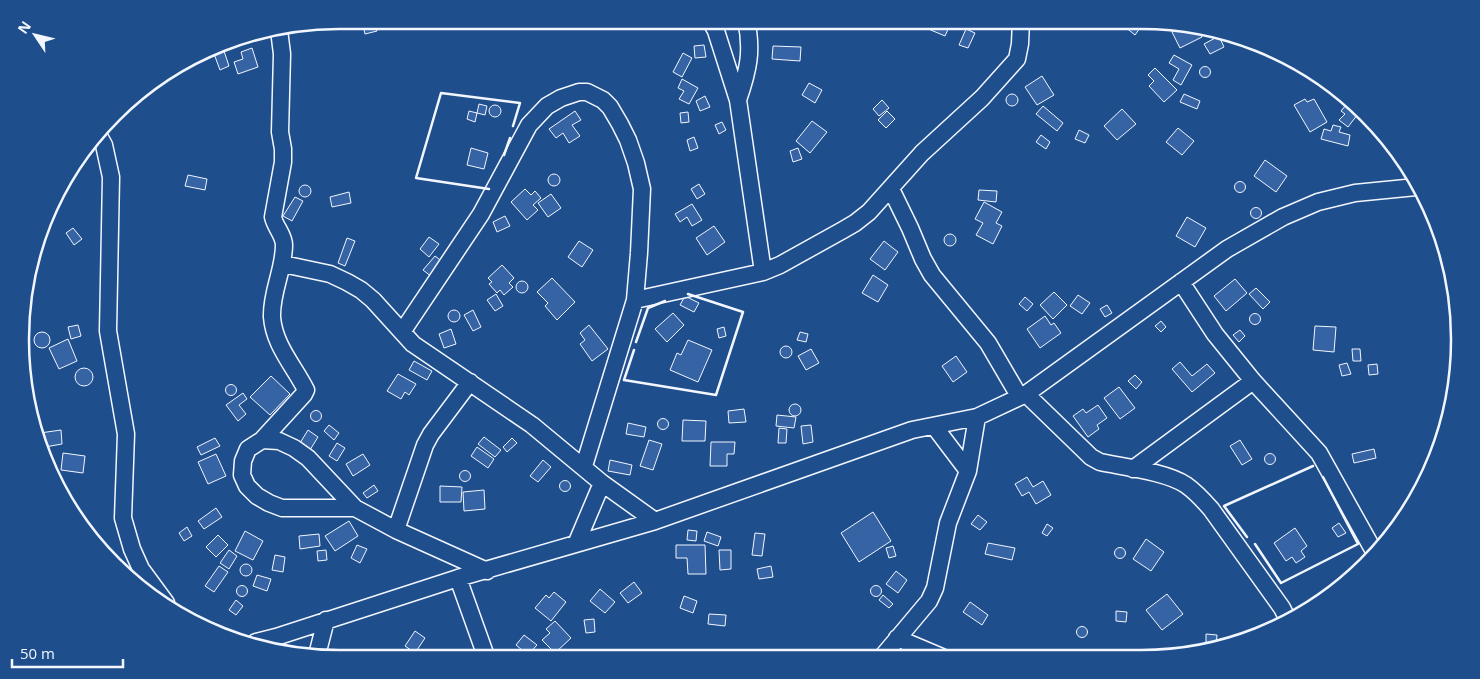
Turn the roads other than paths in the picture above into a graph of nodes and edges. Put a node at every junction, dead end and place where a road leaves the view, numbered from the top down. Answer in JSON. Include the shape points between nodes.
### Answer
{"nodes":[{"id":1,"x":715,"y":29,"type":"edge"},
{"id":2,"x":747,"y":29,"type":"edge"},
{"id":3,"x":1020,"y":29,"type":"edge"},
{"id":4,"x":280,"y":35,"type":"edge"},
{"id":5,"x":738,"y":100,"type":"junction"},
{"id":6,"x":101,"y":140,"type":"edge"},
{"id":7,"x":1412,"y":187,"type":"edge"},
{"id":8,"x":891,"y":189,"type":"junction"},
{"id":9,"x":283,"y":264,"type":"junction"},
{"id":10,"x":763,"y":272,"type":"junction"},
{"id":11,"x":1181,"y":282,"type":"junction"},
{"id":12,"x":635,"y":300,"type":"junction"},
{"id":13,"x":402,"y":332,"type":"junction"},
{"id":14,"x":1254,"y":381,"type":"junction"},
{"id":15,"x":470,"y":382,"type":"junction"},
{"id":16,"x":1026,"y":394,"type":"junction"},
{"id":17,"x":977,"y":417,"type":"junction"},
{"id":18,"x":934,"y":426,"type":"junction"},
{"id":19,"x":262,"y":440,"type":"junction"},
{"id":20,"x":584,"y":466,"type":"junction"},
{"id":21,"x":1133,"y":469,"type":"junction"},
{"id":22,"x":968,"y":471,"type":"junction"},
{"id":23,"x":602,"y":483,"type":"junction"},
{"id":24,"x":355,"y":508,"type":"junction"},
{"id":25,"x":655,"y":521,"type":"junction"},
{"id":26,"x":396,"y":530,"type":"junction"},
{"id":27,"x":577,"y":542,"type":"junction"},
{"id":28,"x":1371,"y":547,"type":"edge"},
{"id":29,"x":487,"y":571,"type":"junction"},
{"id":30,"x":458,"y":578,"type":"junction"},
{"id":31,"x":157,"y":591,"type":"edge"},
{"id":32,"x":1285,"y":614,"type":"edge"},
{"id":33,"x":326,"y":620,"type":"junction"},
{"id":34,"x":898,"y":638,"type":"junction"},
{"id":35,"x":262,"y":641,"type":"edge"},
{"id":36,"x":318,"y":650,"type":"edge"},
{"id":37,"x":484,"y":650,"type":"edge"},
{"id":38,"x":888,"y":650,"type":"edge"},
{"id":39,"x":926,"y":650,"type":"edge"}],
"edges":[{"from":1,"to":5,"type":"street"},
{"from":2,"to":5,"type":"street","via":[[750,61]]},
{"from":3,"to":8,"type":"street","via":[[1017,59],[982,98],[922,153]]},
{"from":4,"to":9,"type":"street","via":[[280,132],[284,149],[273,217],[284,243]]},
{"from":5,"to":10,"type":"street"},
{"from":6,"to":31,"type":"street","via":[[111,177],[108,331],[126,434],[123,518],[141,569]]},
{"from":7,"to":11,"type":"street","via":[[1318,202],[1283,217],[1227,249]]},
{"from":8,"to":10,"type":"street","via":[[855,223]]},
{"from":8,"to":16,"type":"street","via":[[932,275],[988,343],[1019,396]]},
{"from":9,"to":13,"type":"street","via":[[330,274],[347,282],[373,300]]},
{"from":9,"to":19,"type":"street","via":[[272,317],[276,336],[306,390]]},
{"from":10,"to":12,"type":"street"},
{"from":11,"to":14,"type":"street","via":[[1215,334]]},
{"from":11,"to":16,"type":"street"},
{"from":12,"to":13,"type":"street","via":[[642,188],[636,163],[610,107],[595,95],[579,92],[547,106],[529,125],[481,214]]},
{"from":12,"to":20,"type":"street"},
{"from":13,"to":15,"type":"street","via":[[413,344]]},
{"from":14,"to":21,"type":"street"},
{"from":14,"to":28,"type":"street","via":[[1318,453]]},
{"from":15,"to":20,"type":"street"},
{"from":15,"to":26,"type":"street","via":[[425,445]]},
{"from":16,"to":17,"type":"street"},
{"from":16,"to":21,"type":"street","via":[[1091,457]]},
{"from":17,"to":18,"type":"street"},
{"from":17,"to":22,"type":"street"},
{"from":18,"to":22,"type":"street"},
{"from":18,"to":25,"type":"street","via":[[882,440]]},
{"from":19,"to":24,"type":"street","via":[[279,441],[308,458]]},
{"from":19,"to":24,"type":"street","via":[[248,449],[243,461],[242,475],[257,496],[282,508]]},
{"from":20,"to":23,"type":"street"},
{"from":21,"to":32,"type":"street","via":[[1166,476],[1185,484],[1199,495]]},
{"from":22,"to":34,"type":"street","via":[[948,523],[935,588]]},
{"from":23,"to":25,"type":"street"},
{"from":23,"to":27,"type":"street"},
{"from":24,"to":26,"type":"street"},
{"from":25,"to":27,"type":"street"},
{"from":26,"to":29,"type":"street"},
{"from":27,"to":29,"type":"street"},
{"from":29,"to":30,"type":"street"},
{"from":30,"to":33,"type":"street"},
{"from":30,"to":37,"type":"street"},
{"from":33,"to":35,"type":"street"},
{"from":33,"to":36,"type":"street"},
{"from":34,"to":38,"type":"street"},
{"from":34,"to":39,"type":"street"}]}
